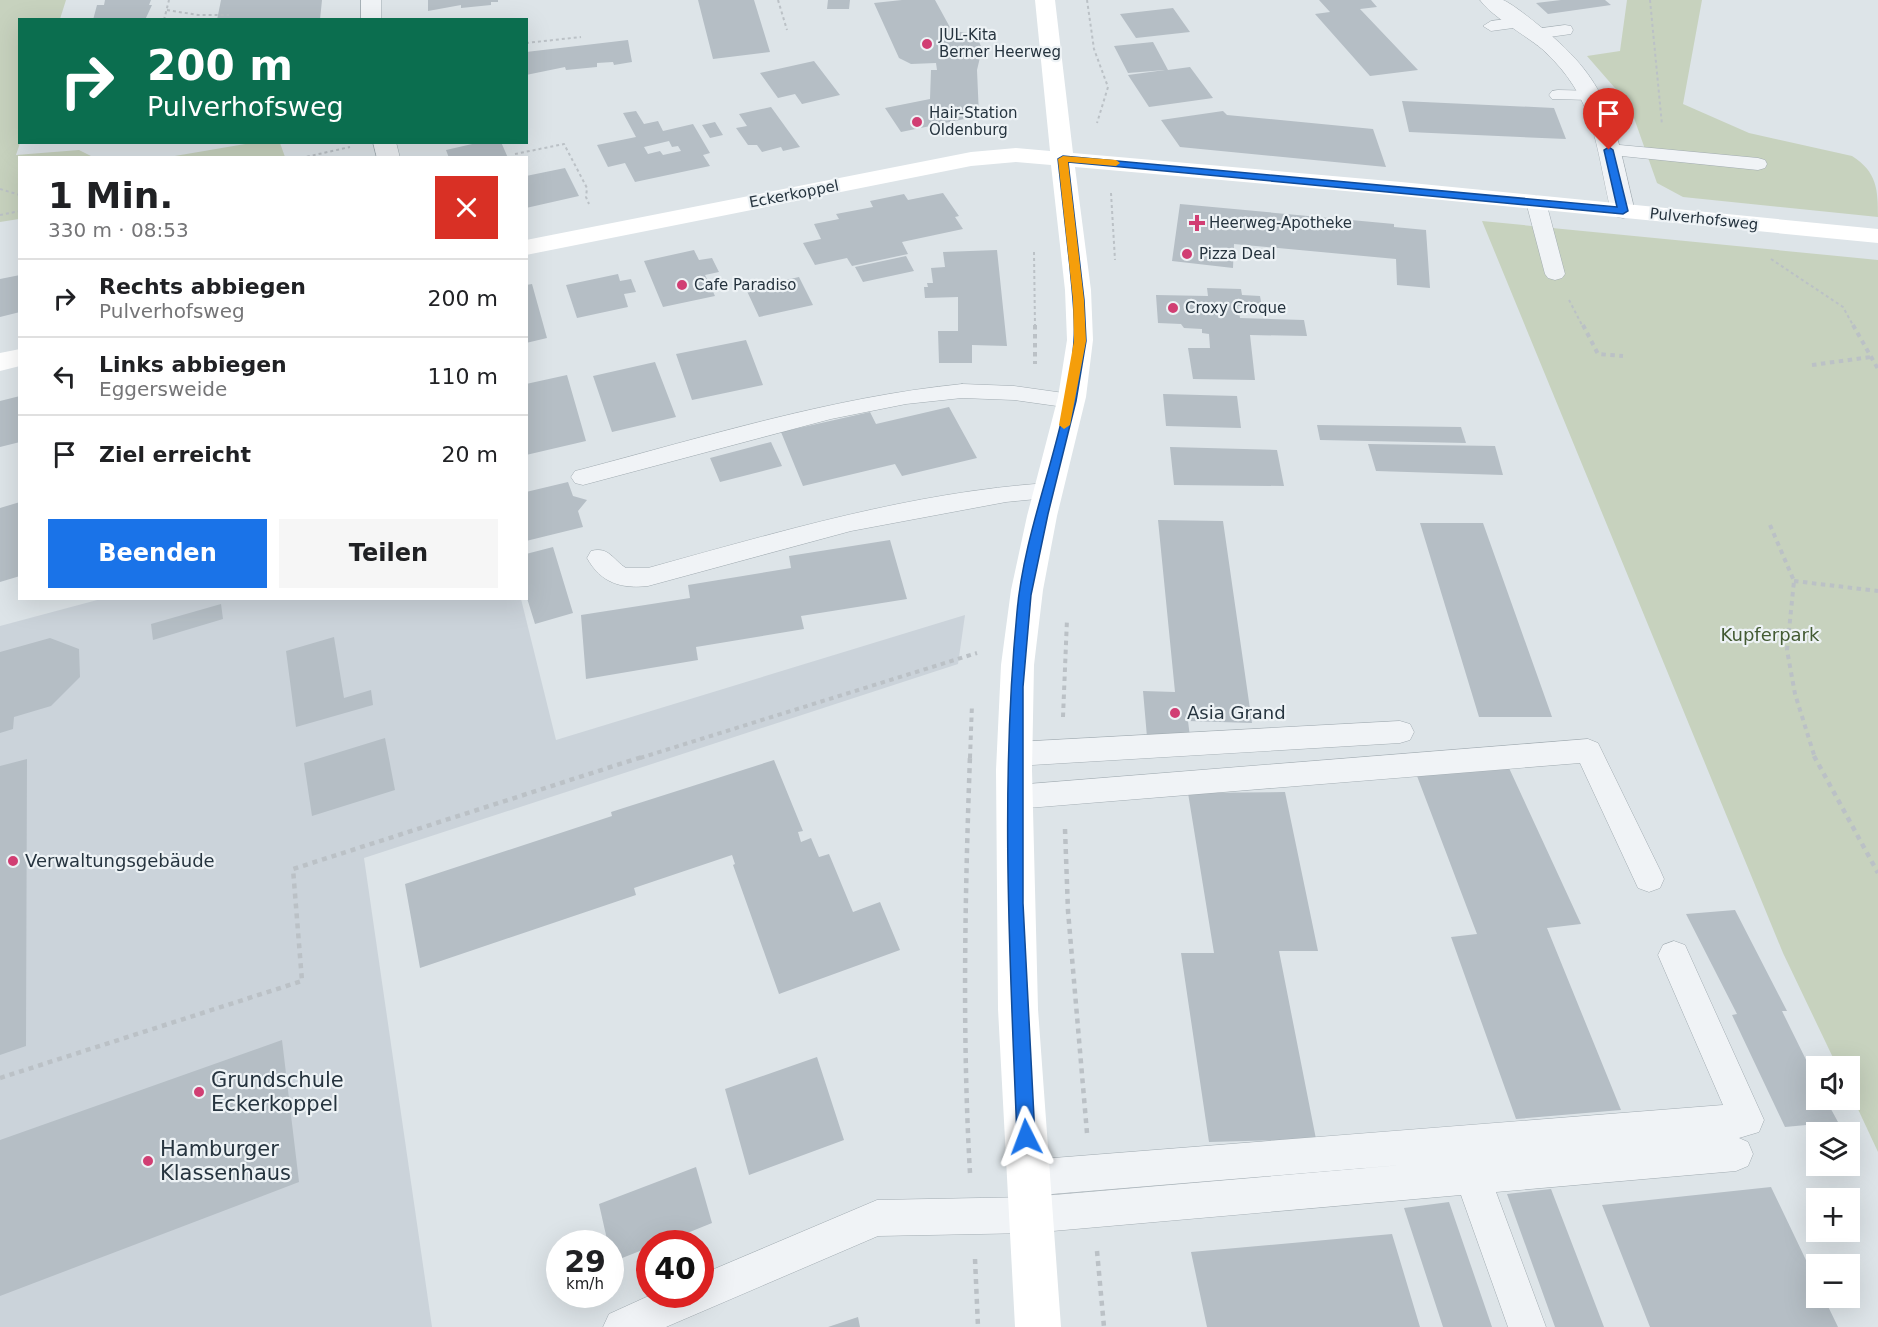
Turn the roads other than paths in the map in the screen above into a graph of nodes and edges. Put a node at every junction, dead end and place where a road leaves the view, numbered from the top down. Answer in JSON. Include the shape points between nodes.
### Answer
{"nodes":[{"id":1,"x":370,"y":0,"type":"edge"},
{"id":2,"x":1045,"y":0,"type":"edge"},
{"id":3,"x":1491,"y":0,"type":"edge"},
{"id":4,"x":370,"y":18,"type":"edge"},
{"id":5,"x":1491,"y":26,"type":"dead end"},
{"id":6,"x":1528,"y":28,"type":"junction"},
{"id":7,"x":1565,"y":30,"type":"dead end"},
{"id":8,"x":1558,"y":95,"type":"dead end"},
{"id":9,"x":1591,"y":95,"type":"junction"},
{"id":10,"x":1609,"y":150,"type":"junction"},
{"id":11,"x":1063,"y":159,"type":"junction"},
{"id":12,"x":1758,"y":164,"type":"dead end"},
{"id":13,"x":1536,"y":202,"type":"junction"},
{"id":14,"x":1623,"y":211,"type":"junction"},
{"id":15,"x":1878,"y":236,"type":"edge"},
{"id":16,"x":528,"y":248,"type":"edge"},
{"id":17,"x":1555,"y":274,"type":"road end"},
{"id":18,"x":18,"y":358,"type":"edge"},
{"id":19,"x":0,"y":362,"type":"edge"},
{"id":20,"x":1071,"y":401,"type":"junction"},
{"id":21,"x":583,"y":477,"type":"dead end"},
{"id":22,"x":1048,"y":491,"type":"junction"},
{"id":23,"x":600,"y":558,"type":"dead end"},
{"id":24,"x":1401,"y":732,"type":"dead end"},
{"id":25,"x":1015,"y":754,"type":"junction"},
{"id":26,"x":1015,"y":797,"type":"junction"},
{"id":27,"x":1649,"y":879,"type":"dead end"},
{"id":28,"x":1674,"y":955,"type":"dead end"},
{"id":29,"x":1736,"y":1154,"type":"dead end"},
{"id":30,"x":1472,"y":1176,"type":"junction"},
{"id":31,"x":1029,"y":1197,"type":"junction"},
{"id":32,"x":714,"y":1288,"type":"edge"},
{"id":33,"x":666,"y":1308,"type":"edge"},
{"id":34,"x":622,"y":1327,"type":"edge"},
{"id":35,"x":1038,"y":1327,"type":"edge"},
{"id":36,"x":1527,"y":1327,"type":"edge"}],
"edges":[{"from":1,"to":4,"type":"street"},
{"from":2,"to":11,"type":"street"},
{"from":3,"to":6,"type":"street"},
{"from":5,"to":6,"type":"lane"},
{"from":6,"to":7,"type":"lane"},
{"from":6,"to":9,"type":"street","via":[[1580,78]]},
{"from":8,"to":9,"type":"lane"},
{"from":9,"to":10,"type":"street"},
{"from":10,"to":12,"type":"lane"},
{"from":10,"to":14,"type":"street"},
{"from":11,"to":13,"type":"street","name":"Pulverhofsweg"},
{"from":11,"to":16,"type":"street","name":"Eckerkoppel","via":[[1016,155],[971,159]]},
{"from":11,"to":20,"type":"street","via":[[1079,300],[1080,331]]},
{"from":13,"to":14,"type":"street","name":"Pulverhofsweg"},
{"from":13,"to":17,"type":"lane"},
{"from":14,"to":15,"type":"street","name":"Pulverhofsweg"},
{"from":18,"to":19,"type":"street"},
{"from":20,"to":21,"type":"lane","via":[[962,391],[906,397],[831,411]]},
{"from":20,"to":22,"type":"street"},
{"from":22,"to":23,"type":"lane","via":[[1006,494],[851,522],[648,577],[629,579],[611,574]]},
{"from":22,"to":25,"type":"street","via":[[1021,626]]},
{"from":24,"to":25,"type":"lane"},
{"from":25,"to":26,"type":"street"},
{"from":26,"to":27,"type":"lane","via":[[1588,751]]},
{"from":26,"to":31,"type":"street","via":[[1015,903]]},
{"from":28,"to":31,"type":"lane","via":[[1747,1120],[1090,1173]]},
{"from":29,"to":30,"type":"lane"},
{"from":30,"to":31,"type":"lane","via":[[1094,1209]]},
{"from":30,"to":36,"type":"lane"},
{"from":31,"to":32,"type":"lane","via":[[972,1215],[877,1218]]},
{"from":31,"to":35,"type":"street"},
{"from":33,"to":34,"type":"lane"}]}
